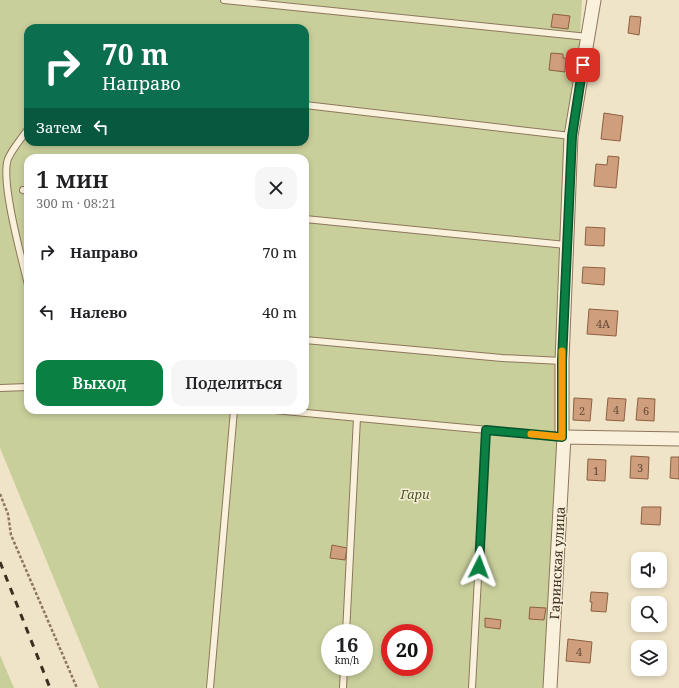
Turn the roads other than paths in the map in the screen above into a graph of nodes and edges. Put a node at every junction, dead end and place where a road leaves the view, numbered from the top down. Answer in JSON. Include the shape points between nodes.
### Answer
{"nodes":[{"id":1,"x":224,"y":0,"type":"edge"},
{"id":2,"x":594,"y":0,"type":"edge"},
{"id":3,"x":588,"y":37,"type":"junction"},
{"id":4,"x":309,"y":105,"type":"edge"},
{"id":5,"x":24,"y":135,"type":"edge"},
{"id":6,"x":572,"y":136,"type":"junction"},
{"id":7,"x":309,"y":219,"type":"edge"},
{"id":8,"x":566,"y":246,"type":"junction"},
{"id":9,"x":24,"y":268,"type":"edge"},
{"id":10,"x":309,"y":340,"type":"edge"},
{"id":11,"x":562,"y":361,"type":"junction"},
{"id":12,"x":24,"y":387,"type":"edge"},
{"id":13,"x":0,"y":388,"type":"edge"},
{"id":14,"x":309,"y":413,"type":"edge"},
{"id":15,"x":234,"y":414,"type":"edge"},
{"id":16,"x":357,"y":418,"type":"junction"},
{"id":17,"x":486,"y":430,"type":"junction"},
{"id":18,"x":563,"y":437,"type":"junction"},
{"id":19,"x":679,"y":439,"type":"edge"},
{"id":20,"x":346,"y":624,"type":"edge"},
{"id":21,"x":344,"y":676,"type":"edge"},
{"id":22,"x":210,"y":688,"type":"edge"},
{"id":23,"x":343,"y":688,"type":"edge"},
{"id":24,"x":472,"y":688,"type":"edge"},
{"id":25,"x":550,"y":688,"type":"edge"}],
"edges":[{"from":1,"to":3,"type":"lane"},
{"from":2,"to":3,"type":"street","name":"Гаринская улица"},
{"from":3,"to":6,"type":"street","name":"Гаринская улица"},
{"from":4,"to":6,"type":"lane"},
{"from":5,"to":9,"type":"lane","via":[[8,159],[5,174]]},
{"from":6,"to":8,"type":"street","name":"Гаринская улица"},
{"from":7,"to":8,"type":"lane"},
{"from":8,"to":11,"type":"street","name":"Гаринская улица"},
{"from":10,"to":11,"type":"lane"},
{"from":11,"to":18,"type":"street","name":"Гаринская улица"},
{"from":12,"to":13,"type":"lane"},
{"from":14,"to":16,"type":"lane"},
{"from":15,"to":22,"type":"lane"},
{"from":16,"to":17,"type":"lane"},
{"from":16,"to":20,"type":"lane"},
{"from":17,"to":18,"type":"lane"},
{"from":17,"to":24,"type":"lane"},
{"from":18,"to":19,"type":"street"},
{"from":18,"to":25,"type":"street","name":"Гаринская улица"},
{"from":21,"to":23,"type":"lane"}]}
